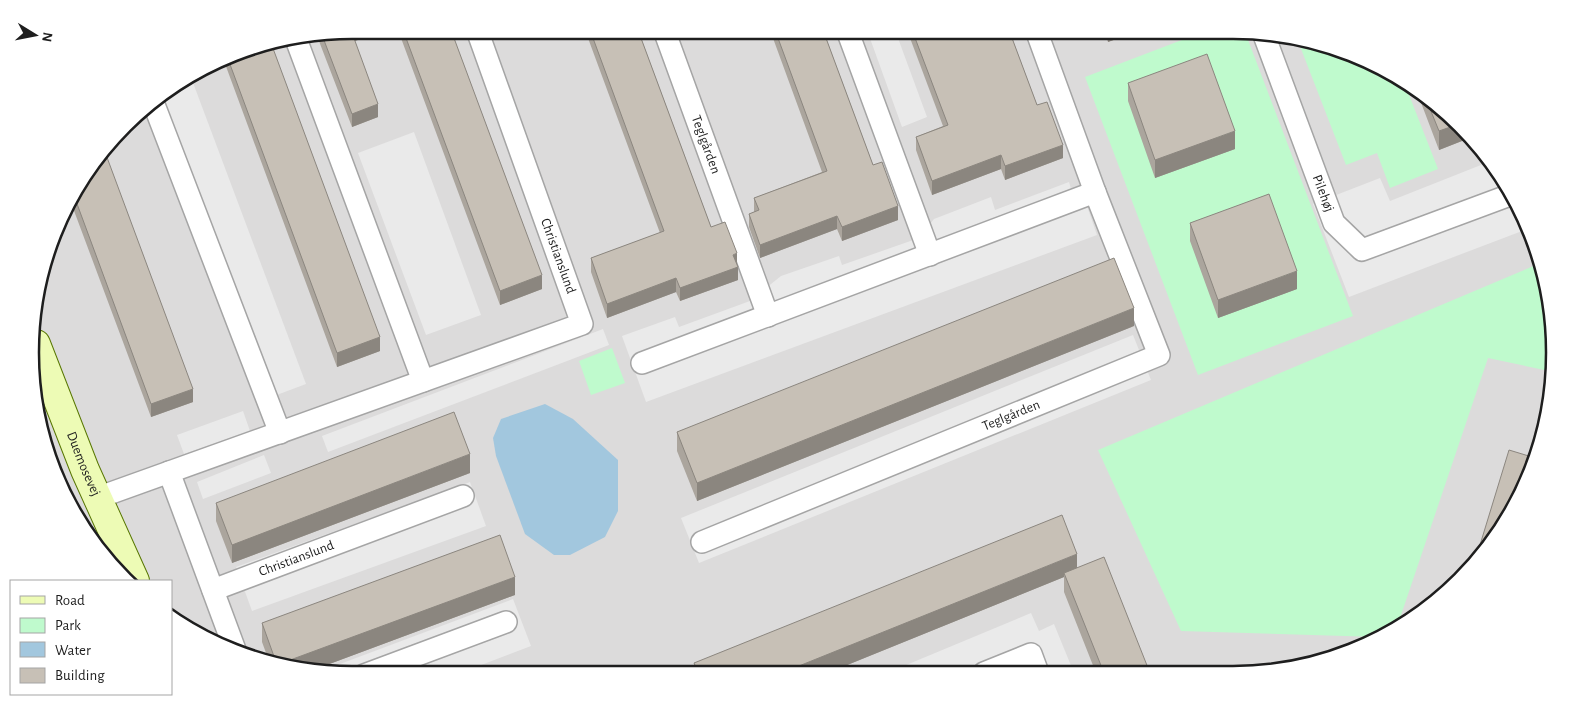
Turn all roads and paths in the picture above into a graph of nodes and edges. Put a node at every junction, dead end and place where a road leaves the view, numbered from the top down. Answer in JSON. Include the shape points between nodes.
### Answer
{"nodes":[{"id":1,"x":480,"y":39,"type":"edge"},
{"id":2,"x":667,"y":39,"type":"edge"},
{"id":3,"x":850,"y":39,"type":"edge"},
{"id":4,"x":1039,"y":39,"type":"edge"},
{"id":5,"x":1266,"y":40,"type":"edge"},
{"id":6,"x":298,"y":44,"type":"edge"},
{"id":7,"x":156,"y":108,"type":"edge"},
{"id":8,"x":1095,"y":192,"type":"junction"},
{"id":9,"x":1505,"y":197,"type":"edge"},
{"id":10,"x":930,"y":255,"type":"junction"},
{"id":11,"x":768,"y":316,"type":"junction"},
{"id":12,"x":39,"y":351,"type":"edge"},
{"id":13,"x":642,"y":363,"type":"dead end"},
{"id":14,"x":423,"y":381,"type":"junction"},
{"id":15,"x":280,"y":433,"type":"junction"},
{"id":16,"x":169,"y":472,"type":"junction"},
{"id":17,"x":463,"y":496,"type":"dead end"},
{"id":18,"x":98,"y":498,"type":"junction"},
{"id":19,"x":702,"y":542,"type":"dead end"},
{"id":20,"x":133,"y":575,"type":"edge"},
{"id":21,"x":213,"y":590,"type":"junction"},
{"id":22,"x":506,"y":622,"type":"dead end"},
{"id":23,"x":232,"y":642,"type":"edge"},
{"id":24,"x":388,"y":666,"type":"edge"},
{"id":25,"x":1001,"y":666,"type":"edge"},
{"id":26,"x":1035,"y":666,"type":"edge"}],
"edges":[{"from":1,"to":14,"type":"street","name":"Christianslund","via":[[582,324]]},
{"from":2,"to":11,"type":"street","name":"Teglgården"},
{"from":3,"to":10,"type":"street"},
{"from":4,"to":8,"type":"street","name":"Teglgården"},
{"from":5,"to":9,"type":"street","name":"Pilehøj","via":[[1334,223],[1362,250]]},
{"from":6,"to":14,"type":"street"},
{"from":7,"to":15,"type":"street"},
{"from":8,"to":10,"type":"street"},
{"from":8,"to":19,"type":"street","name":"Teglgården","via":[[1159,354]]},
{"from":10,"to":11,"type":"street"},
{"from":11,"to":13,"type":"street"},
{"from":12,"to":18,"type":"street","name":"Duemosevej"},
{"from":14,"to":15,"type":"street","name":"Christianslund"},
{"from":15,"to":16,"type":"street","name":"Christianslund"},
{"from":16,"to":18,"type":"street","name":"Christianslund"},
{"from":16,"to":21,"type":"street"},
{"from":17,"to":21,"type":"street","name":"Christianslund"},
{"from":18,"to":20,"type":"street","name":"Duemosevej"},
{"from":21,"to":23,"type":"street"},
{"from":22,"to":24,"type":"street"},
{"from":25,"to":26,"type":"street","via":[[1031,654]]}]}
